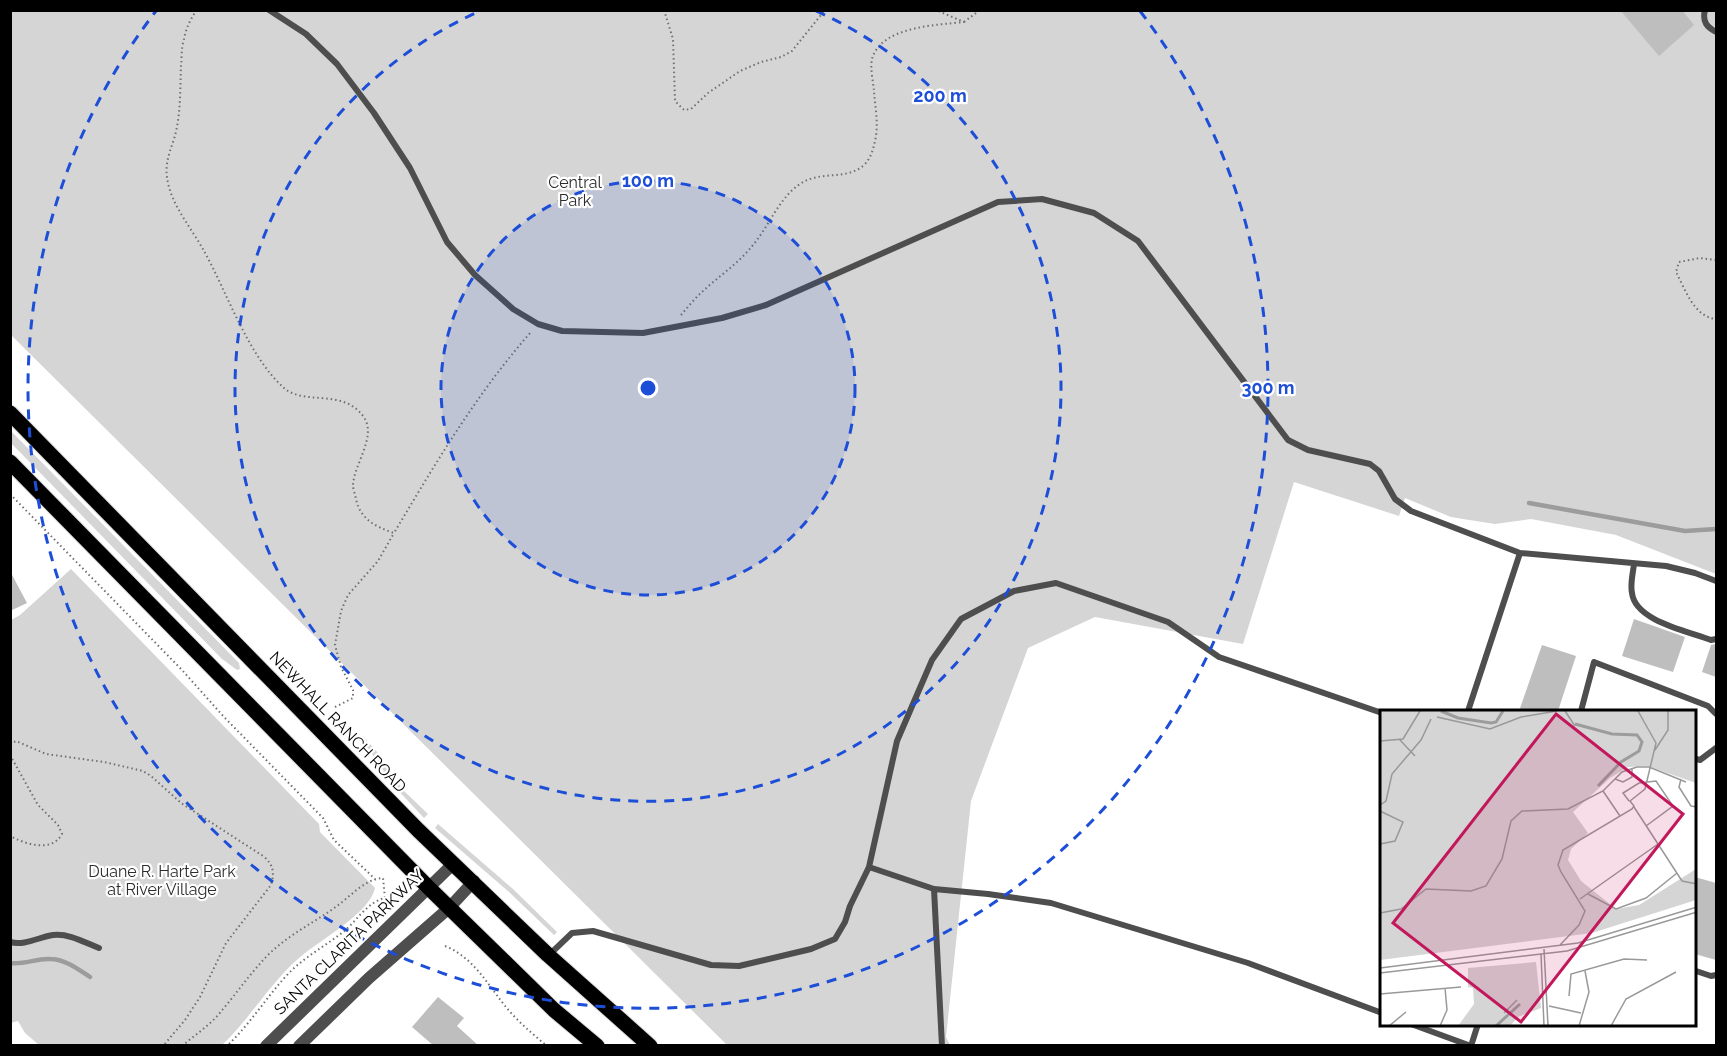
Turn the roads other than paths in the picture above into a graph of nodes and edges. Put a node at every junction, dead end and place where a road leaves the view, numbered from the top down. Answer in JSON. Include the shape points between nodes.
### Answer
{"nodes":[{"id":1,"x":269,"y":10,"type":"edge"},
{"id":2,"x":1705,"y":10,"type":"edge"},
{"id":3,"x":1716,"y":32,"type":"edge"},
{"id":4,"x":10,"y":413,"type":"edge"},
{"id":5,"x":10,"y":462,"type":"edge"},
{"id":6,"x":1520,"y":553,"type":"junction"},
{"id":7,"x":1634,"y":564,"type":"junction"},
{"id":8,"x":1716,"y":581,"type":"edge"},
{"id":9,"x":1716,"y":639,"type":"edge"},
{"id":10,"x":1468,"y":710,"type":"edge"},
{"id":11,"x":1581,"y":710,"type":"edge"},
{"id":12,"x":1380,"y":712,"type":"edge"},
{"id":13,"x":1716,"y":714,"type":"edge"},
{"id":14,"x":1716,"y":748,"type":"edge"},
{"id":15,"x":1697,"y":759,"type":"edge"},
{"id":16,"x":454,"y":863,"type":"junction"},
{"id":17,"x":869,"y":867,"type":"junction"},
{"id":18,"x":474,"y":881,"type":"junction"},
{"id":19,"x":429,"y":888,"type":"junction"},
{"id":20,"x":934,"y":889,"type":"junction"},
{"id":21,"x":449,"y":908,"type":"junction"},
{"id":22,"x":10,"y":942,"type":"edge"},
{"id":23,"x":99,"y":948,"type":"dead end"},
{"id":24,"x":548,"y":955,"type":"junction"},
{"id":25,"x":1697,"y":972,"type":"edge"},
{"id":26,"x":1716,"y":975,"type":"edge"},
{"id":27,"x":1380,"y":1013,"type":"edge"},
{"id":28,"x":1416,"y":1026,"type":"edge"},
{"id":29,"x":1477,"y":1026,"type":"edge"},
{"id":30,"x":266,"y":1046,"type":"edge"},
{"id":31,"x":299,"y":1046,"type":"edge"},
{"id":32,"x":597,"y":1046,"type":"edge"},
{"id":33,"x":650,"y":1046,"type":"edge"},
{"id":34,"x":942,"y":1046,"type":"edge"},
{"id":35,"x":1471,"y":1046,"type":"edge"}],
"edges":[{"from":1,"to":6,"type":"lane","via":[[306,34],[337,64],[410,168],[447,242],[474,275],[513,309],[538,324],[562,331],[643,333],[722,318],[766,305],[998,202],[1042,199],[1094,213],[1138,241],[1288,440],[1308,450],[1370,464],[1379,471],[1395,499],[1411,511]]},
{"from":2,"to":3,"type":"lane","via":[[1705,23]]},
{"from":4,"to":16,"type":"main road","name":"NEWHALL RANCH ROAD"},
{"from":5,"to":19,"type":"main road"},
{"from":6,"to":7,"type":"lane"},
{"from":6,"to":10,"type":"lane"},
{"from":7,"to":8,"type":"lane","via":[[1666,566]]},
{"from":7,"to":9,"type":"lane","via":[[1631,591],[1646,616]]},
{"from":11,"to":13,"type":"lane","via":[[1594,662],[1708,706]]},
{"from":12,"to":17,"type":"lane","via":[[1219,657],[1168,622],[1056,583],[1014,591],[961,619],[932,660],[897,741]]},
{"from":14,"to":15,"type":"lane"},
{"from":16,"to":18,"type":"main road","name":"NEWHALL RANCH ROAD"},
{"from":16,"to":19,"type":"street","name":"SANTA CLARITA PARKWAY"},
{"from":17,"to":20,"type":"lane"},
{"from":17,"to":24,"type":"lane","via":[[835,939],[811,949],[739,966],[711,965],[593,931],[572,933]]},
{"from":18,"to":21,"type":"street"},
{"from":18,"to":24,"type":"main road","name":"NEWHALL RANCH ROAD"},
{"from":19,"to":21,"type":"main road"},
{"from":19,"to":30,"type":"street","name":"SANTA CLARITA PARKWAY"},
{"from":20,"to":27,"type":"lane","via":[[1051,903],[1248,963]]},
{"from":20,"to":34,"type":"lane"},
{"from":21,"to":31,"type":"street"},
{"from":21,"to":32,"type":"main road"},
{"from":22,"to":23,"type":"lane","via":[[29,942],[52,935]]},
{"from":24,"to":33,"type":"main road","name":"NEWHALL RANCH ROAD"},
{"from":25,"to":26,"type":"lane"},
{"from":28,"to":35,"type":"lane"},
{"from":29,"to":35,"type":"lane"}]}
